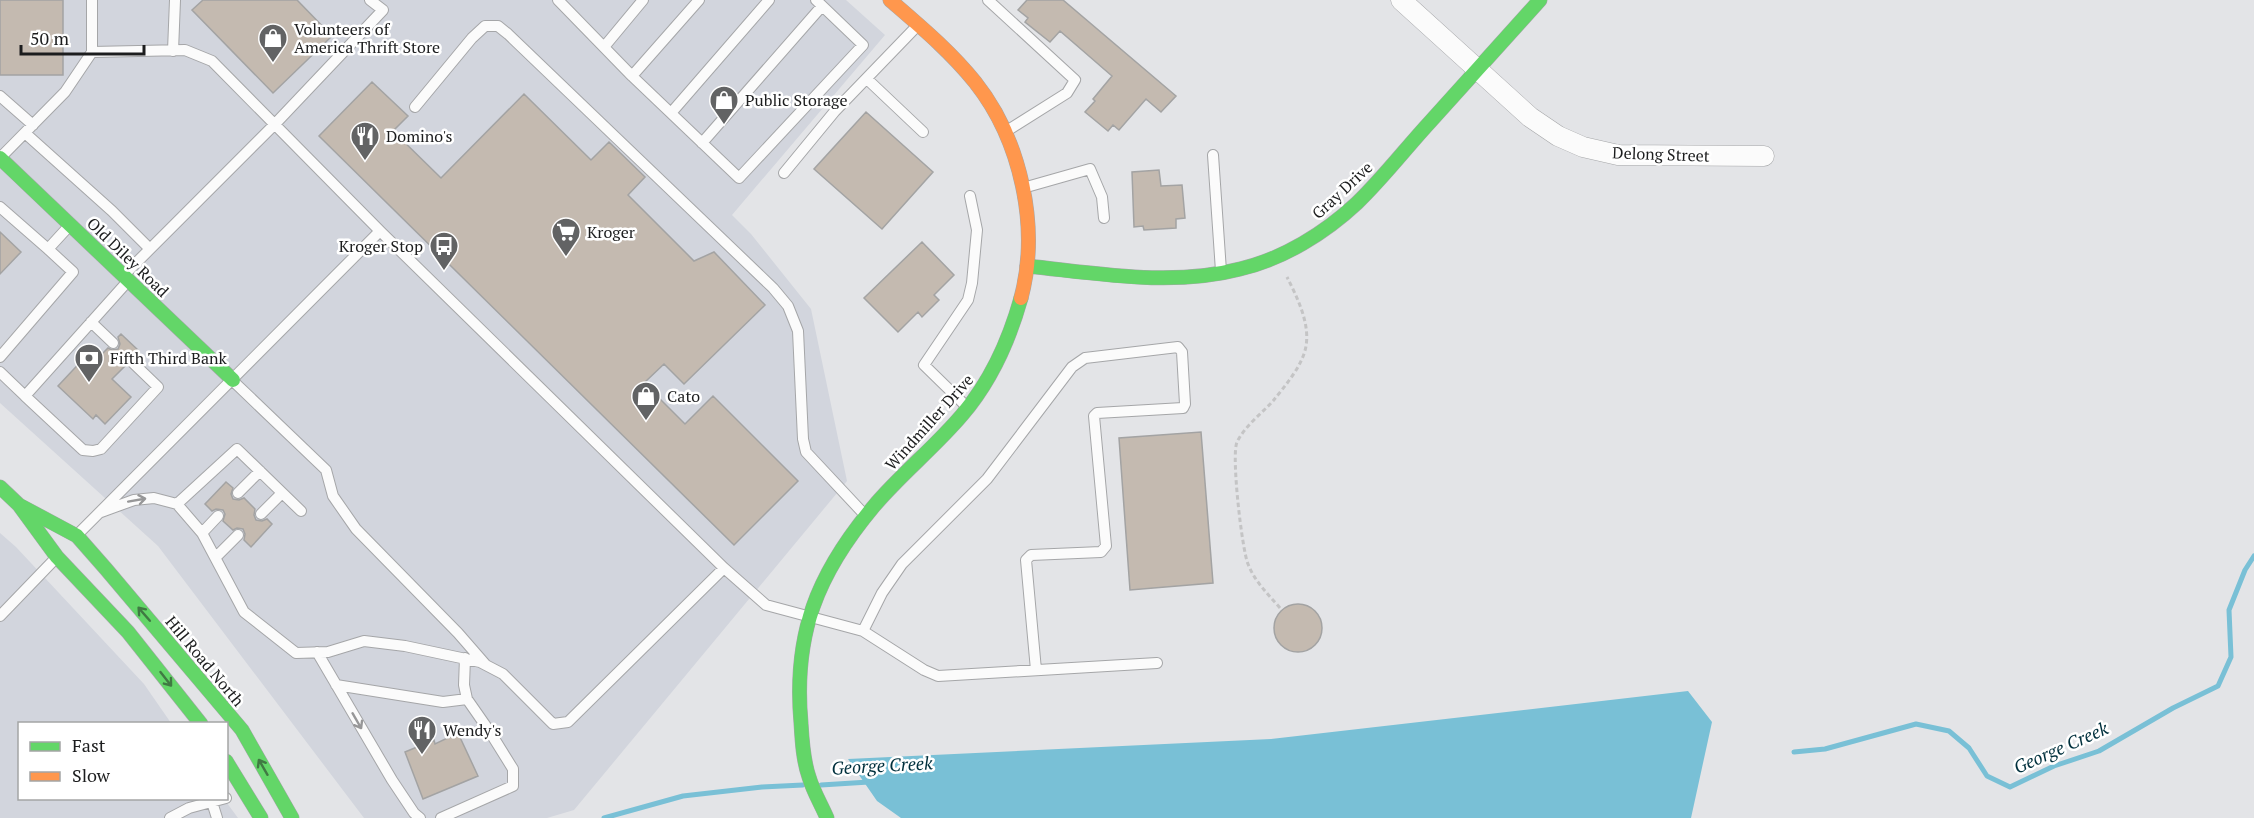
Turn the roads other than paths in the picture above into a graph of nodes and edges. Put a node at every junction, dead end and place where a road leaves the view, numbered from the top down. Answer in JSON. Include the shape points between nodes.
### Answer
{"nodes":[{"id":1,"x":92,"y":0,"type":"edge"},
{"id":2,"x":175,"y":0,"type":"edge"},
{"id":3,"x":370,"y":0,"type":"edge"},
{"id":4,"x":558,"y":0,"type":"edge"},
{"id":5,"x":643,"y":0,"type":"edge"},
{"id":6,"x":699,"y":0,"type":"edge"},
{"id":7,"x":769,"y":0,"type":"edge"},
{"id":8,"x":890,"y":0,"type":"edge"},
{"id":9,"x":988,"y":0,"type":"edge"},
{"id":10,"x":1401,"y":0,"type":"edge"},
{"id":11,"x":1540,"y":0,"type":"edge"},
{"id":12,"x":819,"y":3,"type":"edge"},
{"id":13,"x":918,"y":25,"type":"junction"},
{"id":14,"x":604,"y":47,"type":"junction"},
{"id":15,"x":173,"y":51,"type":"junction"},
{"id":16,"x":92,"y":52,"type":"junction"},
{"id":17,"x":1478,"y":69,"type":"junction"},
{"id":18,"x":632,"y":76,"type":"junction"},
{"id":19,"x":867,"y":79,"type":"junction"},
{"id":20,"x":0,"y":96,"type":"edge"},
{"id":21,"x":415,"y":107,"type":"dead end"},
{"id":22,"x":671,"y":113,"type":"junction"},
{"id":23,"x":275,"y":124,"type":"junction"},
{"id":24,"x":29,"y":129,"type":"junction"},
{"id":25,"x":923,"y":132,"type":"dead end"},
{"id":26,"x":1005,"y":132,"type":"junction"},
{"id":27,"x":702,"y":143,"type":"junction"},
{"id":28,"x":1213,"y":155,"type":"dead end"},
{"id":29,"x":1764,"y":156,"type":"dead end"},
{"id":30,"x":0,"y":158,"type":"edge"},
{"id":31,"x":784,"y":173,"type":"dead end"},
{"id":32,"x":1023,"y":188,"type":"junction"},
{"id":33,"x":970,"y":196,"type":"dead end"},
{"id":34,"x":0,"y":207,"type":"edge"},
{"id":35,"x":1104,"y":218,"type":"dead end"},
{"id":36,"x":70,"y":225,"type":"junction"},
{"id":37,"x":380,"y":231,"type":"junction"},
{"id":38,"x":48,"y":249,"type":"junction"},
{"id":39,"x":150,"y":249,"type":"junction"},
{"id":40,"x":1027,"y":266,"type":"junction"},
{"id":41,"x":1222,"y":274,"type":"junction"},
{"id":42,"x":126,"y":278,"type":"junction"},
{"id":43,"x":91,"y":322,"type":"junction"},
{"id":44,"x":113,"y":343,"type":"dead end"},
{"id":45,"x":0,"y":357,"type":"edge"},
{"id":46,"x":130,"y":360,"type":"dead end"},
{"id":47,"x":0,"y":372,"type":"edge"},
{"id":48,"x":233,"y":380,"type":"junction"},
{"id":49,"x":25,"y":396,"type":"junction"},
{"id":50,"x":968,"y":408,"type":"junction"},
{"id":51,"x":260,"y":471,"type":"junction"},
{"id":52,"x":0,"y":488,"type":"edge"},
{"id":53,"x":238,"y":493,"type":"dead end"},
{"id":54,"x":282,"y":493,"type":"junction"},
{"id":55,"x":177,"y":504,"type":"junction"},
{"id":56,"x":19,"y":505,"type":"junction"},
{"id":57,"x":301,"y":511,"type":"dead end"},
{"id":58,"x":98,"y":513,"type":"junction"},
{"id":59,"x":261,"y":514,"type":"dead end"},
{"id":60,"x":218,"y":516,"type":"dead end"},
{"id":61,"x":867,"y":517,"type":"junction"},
{"id":62,"x":202,"y":532,"type":"junction"},
{"id":63,"x":238,"y":535,"type":"dead end"},
{"id":64,"x":68,"y":546,"type":"junction"},
{"id":65,"x":216,"y":557,"type":"junction"},
{"id":66,"x":724,"y":568,"type":"junction"},
{"id":67,"x":0,"y":616,"type":"edge"},
{"id":68,"x":810,"y":616,"type":"junction"},
{"id":69,"x":863,"y":632,"type":"junction"},
{"id":70,"x":317,"y":652,"type":"junction"},
{"id":71,"x":465,"y":658,"type":"junction"},
{"id":72,"x":1157,"y":663,"type":"dead end"},
{"id":73,"x":485,"y":664,"type":"junction"},
{"id":74,"x":1036,"y":670,"type":"junction"},
{"id":75,"x":336,"y":685,"type":"junction"},
{"id":76,"x":467,"y":699,"type":"junction"},
{"id":77,"x":200,"y":722,"type":"edge"},
{"id":78,"x":228,"y":764,"type":"edge"},
{"id":79,"x":248,"y":797,"type":"junction"},
{"id":80,"x":228,"y":798,"type":"edge"},
{"id":81,"x":219,"y":800,"type":"edge"},
{"id":82,"x":212,"y":802,"type":"junction"},
{"id":83,"x":192,"y":803,"type":"edge"},
{"id":84,"x":170,"y":818,"type":"edge"},
{"id":85,"x":217,"y":818,"type":"edge"},
{"id":86,"x":261,"y":818,"type":"edge"},
{"id":87,"x":292,"y":818,"type":"edge"},
{"id":88,"x":420,"y":818,"type":"edge"},
{"id":89,"x":441,"y":818,"type":"edge"},
{"id":90,"x":827,"y":818,"type":"edge"}],
"edges":[{"from":1,"to":16,"type":"lane"},
{"from":2,"to":15,"type":"lane"},
{"from":3,"to":23,"type":"lane","via":[[383,10]]},
{"from":4,"to":14,"type":"lane"},
{"from":5,"to":14,"type":"lane"},
{"from":6,"to":18,"type":"lane"},
{"from":7,"to":22,"type":"lane"},
{"from":8,"to":13,"type":"main road","name":"Windmiller Drive"},
{"from":9,"to":26,"type":"lane","via":[[1075,80],[1067,93]]},
{"from":10,"to":17,"type":"street","name":"Delong Street"},
{"from":11,"to":17,"type":"main road","name":"Gray Drive"},
{"from":12,"to":27,"type":"lane"},
{"from":12,"to":27,"type":"lane","via":[[863,45],[739,178]]},
{"from":13,"to":19,"type":"lane"},
{"from":13,"to":26,"type":"main road","name":"Windmiller Drive","via":[[970,76]]},
{"from":14,"to":18,"type":"lane"},
{"from":15,"to":16,"type":"lane"},
{"from":15,"to":23,"type":"lane","via":[[185,50],[212,61]]},
{"from":16,"to":24,"type":"lane","via":[[66,92]]},
{"from":17,"to":29,"type":"street","name":"Delong Street","via":[[1547,130],[1583,147],[1618,155]]},
{"from":17,"to":41,"type":"main road","name":"Gray Drive","via":[[1357,202],[1316,236],[1255,266]]},
{"from":18,"to":22,"type":"lane"},
{"from":19,"to":25,"type":"lane"},
{"from":19,"to":31,"type":"lane"},
{"from":20,"to":24,"type":"lane"},
{"from":21,"to":61,"type":"lane","via":[[485,26],[498,26],[508,34],[788,306],[798,331],[806,452]]},
{"from":22,"to":27,"type":"lane"},
{"from":23,"to":37,"type":"lane"},
{"from":23,"to":39,"type":"lane"},
{"from":24,"to":30,"type":"lane"},
{"from":24,"to":39,"type":"lane"},
{"from":26,"to":32,"type":"main road","name":"Windmiller Drive"},
{"from":28,"to":41,"type":"lane"},
{"from":30,"to":36,"type":"main road","name":"Old Diley Road"},
{"from":32,"to":35,"type":"lane","via":[[1090,169],[1102,197]]},
{"from":32,"to":40,"type":"main road","name":"Windmiller Drive","via":[[1028,224]]},
{"from":33,"to":50,"type":"lane","via":[[977,230],[968,300],[924,366]]},
{"from":34,"to":38,"type":"lane"},
{"from":36,"to":38,"type":"lane"},
{"from":36,"to":42,"type":"main road","name":"Old Diley Road"},
{"from":37,"to":48,"type":"lane"},
{"from":37,"to":66,"type":"lane"},
{"from":38,"to":45,"type":"lane","via":[[73,272]]},
{"from":39,"to":42,"type":"lane"},
{"from":40,"to":41,"type":"main road","name":"Gray Drive","via":[[1166,279]]},
{"from":40,"to":50,"type":"main road","name":"Windmiller Drive","via":[[1024,291],[1009,339],[989,379]]},
{"from":42,"to":43,"type":"lane"},
{"from":42,"to":48,"type":"main road","name":"Old Diley Road"},
{"from":43,"to":44,"type":"lane"},
{"from":43,"to":49,"type":"lane"},
{"from":46,"to":49,"type":"lane","via":[[158,387],[101,449],[83,450]]},
{"from":47,"to":49,"type":"lane"},
{"from":48,"to":58,"type":"lane"},
{"from":48,"to":73,"type":"lane","via":[[326,470],[333,496],[356,529]]},
{"from":50,"to":61,"type":"main road","name":"Windmiller Drive"},
{"from":51,"to":53,"type":"lane"},
{"from":51,"to":54,"type":"lane"},
{"from":51,"to":55,"type":"lane","via":[[237,449]]},
{"from":52,"to":56,"type":"main road"},
{"from":54,"to":57,"type":"lane"},
{"from":54,"to":59,"type":"lane"},
{"from":58,"to":55,"type":"lane","one_way":true,"via":[[134,500],[154,498]]},
{"from":55,"to":62,"type":"lane"},
{"from":56,"to":64,"type":"main road"},
{"from":56,"to":64,"type":"main road"},
{"from":58,"to":64,"type":"lane"},
{"from":60,"to":62,"type":"lane"},
{"from":61,"to":68,"type":"main road","name":"Windmiller Drive","via":[[844,546],[821,586]]},
{"from":62,"to":65,"type":"lane"},
{"from":63,"to":65,"type":"lane"},
{"from":64,"to":67,"type":"lane"},
{"from":64,"to":77,"type":"main road","one_way":true,"via":[[128,632]]},
{"from":87,"to":64,"type":"main road","name":"Hill Road North","one_way":true,"via":[[242,730]]},
{"from":65,"to":70,"type":"lane","via":[[244,612],[296,653]]},
{"from":66,"to":68,"type":"lane","via":[[766,605]]},
{"from":66,"to":73,"type":"lane","via":[[568,722],[553,724],[503,674]]},
{"from":68,"to":69,"type":"lane"},
{"from":68,"to":90,"type":"main road","name":"Windmiller Drive","via":[[801,648],[799,714],[808,775]]},
{"from":69,"to":74,"type":"lane","via":[[938,676]]},
{"from":69,"to":74,"type":"lane","via":[[902,564],[987,479],[1072,367],[1085,357],[1178,347],[1182,352],[1183,408],[1094,416],[1106,546],[1101,552],[1031,555],[1026,560]]},
{"from":70,"to":71,"type":"lane","via":[[364,641]]},
{"from":70,"to":75,"type":"lane"},
{"from":71,"to":73,"type":"lane"},
{"from":71,"to":76,"type":"lane"},
{"from":72,"to":74,"type":"lane"},
{"from":75,"to":76,"type":"lane","via":[[443,702]]},
{"from":75,"to":88,"type":"lane","one_way":true,"via":[[392,780]]},
{"from":76,"to":89,"type":"lane","via":[[513,769],[513,786]]},
{"from":78,"to":79,"type":"main road"},
{"from":79,"to":80,"type":"lane"},
{"from":79,"to":86,"type":"main road"},
{"from":81,"to":82,"type":"lane"},
{"from":82,"to":83,"type":"lane"},
{"from":82,"to":85,"type":"lane"},
{"from":83,"to":84,"type":"lane"}]}
